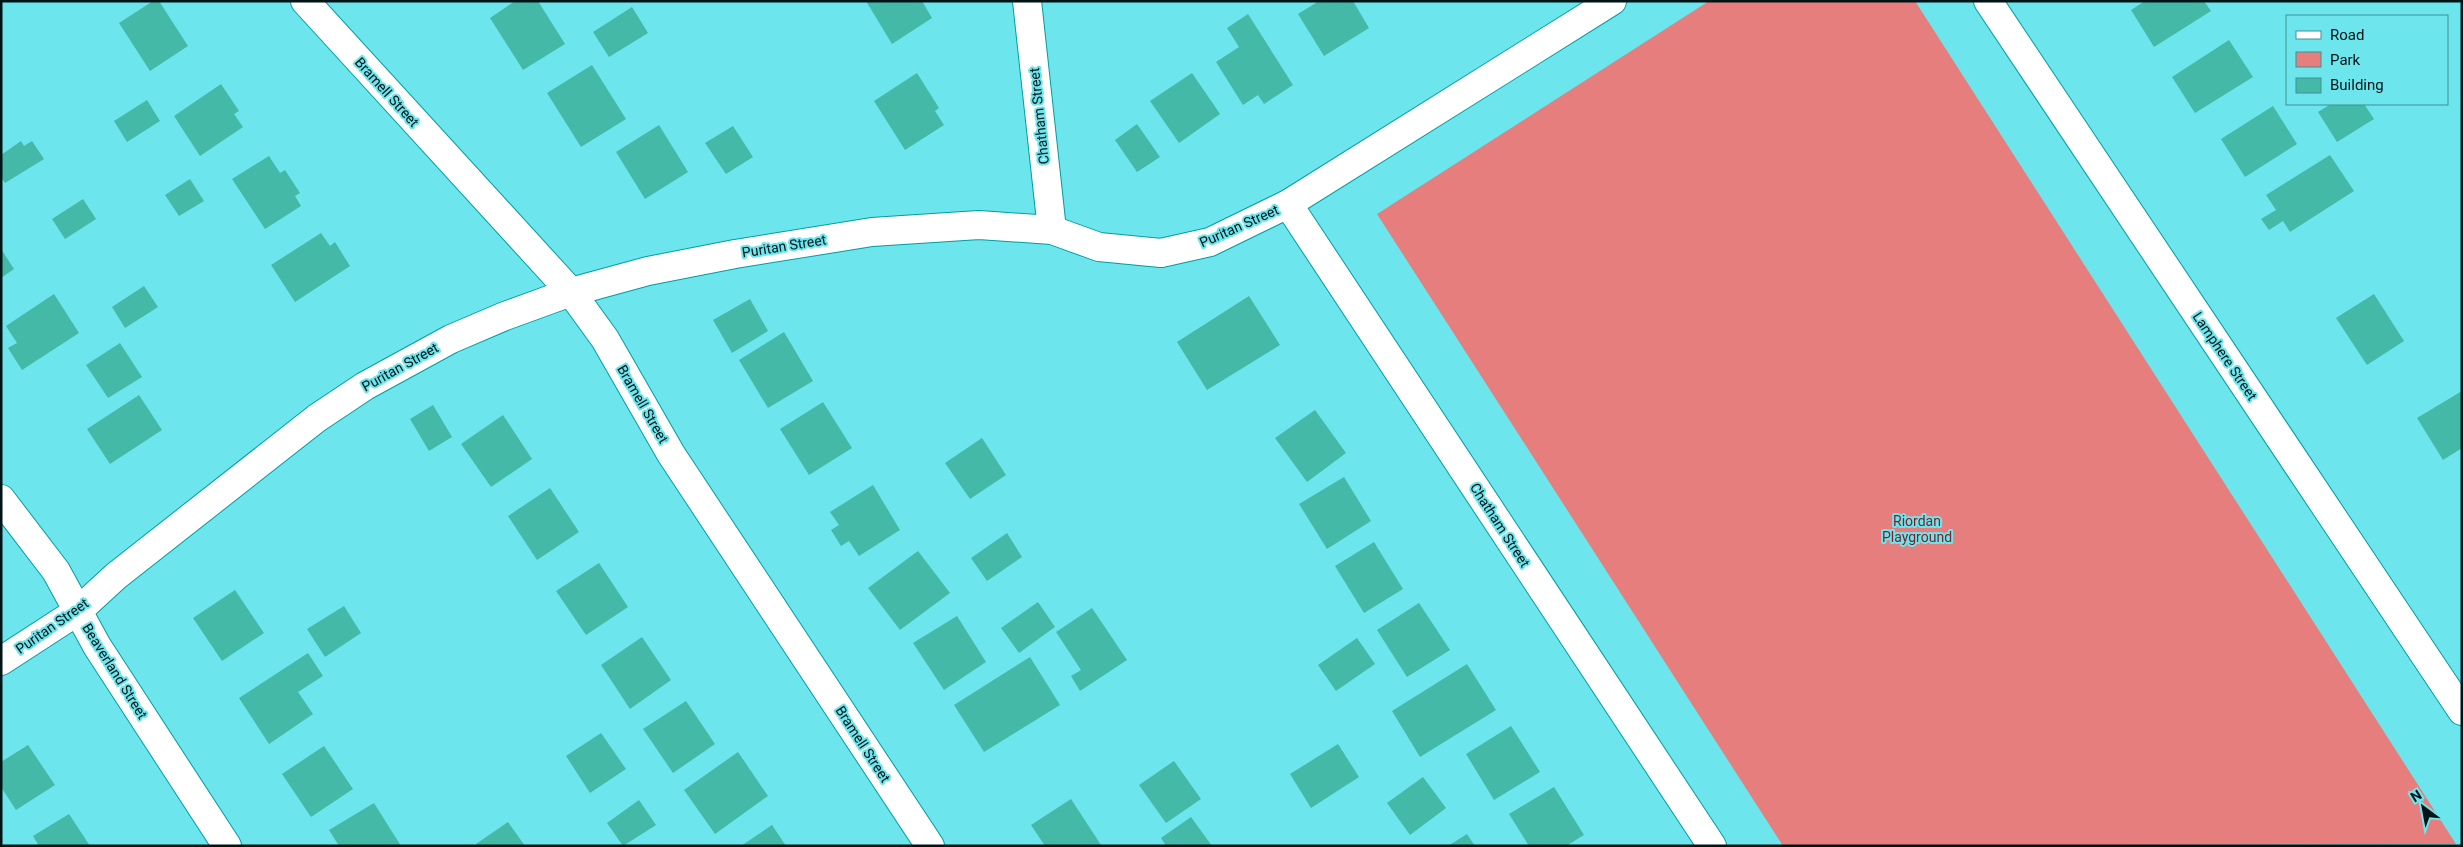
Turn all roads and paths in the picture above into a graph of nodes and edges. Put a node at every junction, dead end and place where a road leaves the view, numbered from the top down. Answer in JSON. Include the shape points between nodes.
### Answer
{"nodes":[{"id":1,"x":305,"y":1,"type":"edge"},
{"id":2,"x":1027,"y":1,"type":"edge"},
{"id":3,"x":1612,"y":1,"type":"edge"},
{"id":4,"x":1988,"y":1,"type":"edge"},
{"id":5,"x":1288,"y":204,"type":"junction"},
{"id":6,"x":1052,"y":230,"type":"junction"},
{"id":7,"x":571,"y":292,"type":"junction"},
{"id":8,"x":1,"y":499,"type":"edge"},
{"id":9,"x":78,"y":611,"type":"junction"},
{"id":10,"x":1,"y":661,"type":"edge"},
{"id":11,"x":2462,"y":711,"type":"edge"},
{"id":12,"x":227,"y":846,"type":"edge"},
{"id":13,"x":930,"y":846,"type":"edge"},
{"id":14,"x":1712,"y":846,"type":"edge"}],
"edges":[{"from":1,"to":7,"type":"street","name":"Bramell Street"},
{"from":2,"to":6,"type":"street","name":"Chatham Street"},
{"from":3,"to":5,"type":"street","name":"Puritan Street"},
{"from":4,"to":11,"type":"street","name":"Lamphere Street"},
{"from":5,"to":6,"type":"street","name":"Puritan Street","via":[[1210,242],[1161,252],[1099,247]]},
{"from":5,"to":14,"type":"street","name":"Chatham Street"},
{"from":6,"to":7,"type":"street","name":"Puritan Street","via":[[978,225],[872,232],[648,271]]},
{"from":7,"to":9,"type":"street","name":"Puritan Street","via":[[451,338],[365,386],[317,418],[116,576]]},
{"from":7,"to":13,"type":"street","name":"Bramell Street","via":[[605,339],[672,454]]},
{"from":8,"to":9,"type":"street","name":"Beaverland Street","via":[[56,571]]},
{"from":9,"to":10,"type":"street","name":"Puritan Street"},
{"from":9,"to":12,"type":"street","name":"Beaverland Street","via":[[97,646]]}]}
